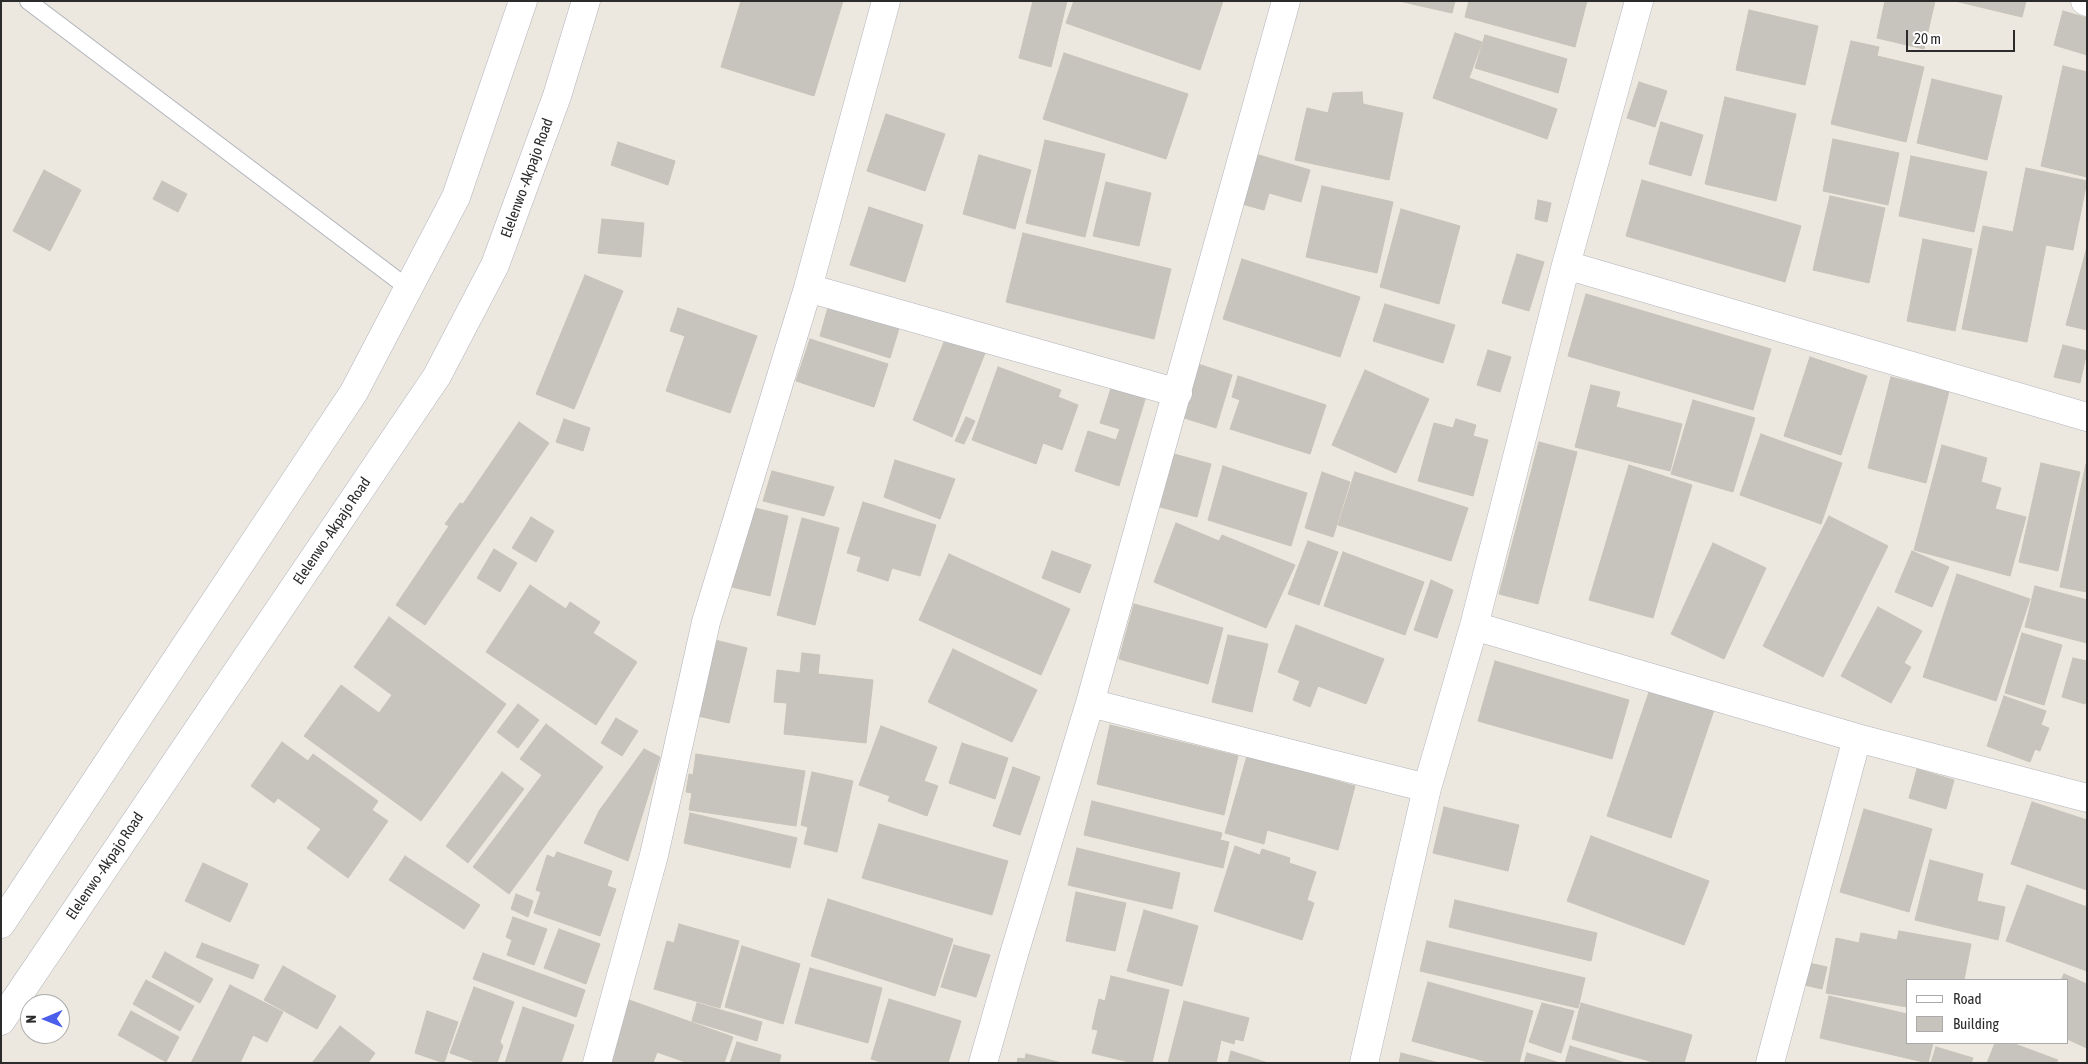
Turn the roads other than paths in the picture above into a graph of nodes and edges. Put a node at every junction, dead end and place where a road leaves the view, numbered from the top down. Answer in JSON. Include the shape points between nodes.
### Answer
{"nodes":[{"id":1,"x":28,"y":1,"type":"edge"},
{"id":2,"x":524,"y":1,"type":"edge"},
{"id":3,"x":586,"y":1,"type":"edge"},
{"id":4,"x":886,"y":1,"type":"edge"},
{"id":5,"x":1286,"y":1,"type":"edge"},
{"id":6,"x":1639,"y":1,"type":"edge"},
{"id":7,"x":1566,"y":265,"type":"junction"},
{"id":8,"x":408,"y":288,"type":"junction"},
{"id":9,"x":808,"y":288,"type":"junction"},
{"id":10,"x":1178,"y":393,"type":"junction"},
{"id":11,"x":2087,"y":417,"type":"edge"},
{"id":12,"x":1474,"y":626,"type":"junction"},
{"id":13,"x":1090,"y":703,"type":"junction"},
{"id":14,"x":1857,"y":738,"type":"junction"},
{"id":15,"x":1428,"y":788,"type":"junction"},
{"id":16,"x":2087,"y":798,"type":"edge"},
{"id":17,"x":1,"y":924,"type":"edge"},
{"id":18,"x":1,"y":1021,"type":"edge"},
{"id":19,"x":597,"y":1063,"type":"edge"},
{"id":20,"x":983,"y":1063,"type":"edge"},
{"id":21,"x":1364,"y":1063,"type":"edge"},
{"id":22,"x":1770,"y":1063,"type":"edge"}],
"edges":[{"from":1,"to":8,"type":"lane"},
{"from":2,"to":8,"type":"street","via":[[456,196]]},
{"from":3,"to":18,"type":"street","name":"Elelenwo -Akpajo Road","via":[[557,96],[494,265],[437,376]]},
{"from":4,"to":9,"type":"street"},
{"from":5,"to":10,"type":"street"},
{"from":6,"to":7,"type":"street"},
{"from":7,"to":11,"type":"street"},
{"from":7,"to":12,"type":"street"},
{"from":8,"to":17,"type":"street","via":[[354,392]]},
{"from":9,"to":10,"type":"street"},
{"from":9,"to":19,"type":"street","via":[[706,622],[654,855]]},
{"from":10,"to":13,"type":"street"},
{"from":12,"to":14,"type":"street"},
{"from":12,"to":15,"type":"street"},
{"from":13,"to":15,"type":"street"},
{"from":13,"to":20,"type":"street"},
{"from":14,"to":16,"type":"street"},
{"from":14,"to":22,"type":"street"},
{"from":15,"to":21,"type":"street"}]}
